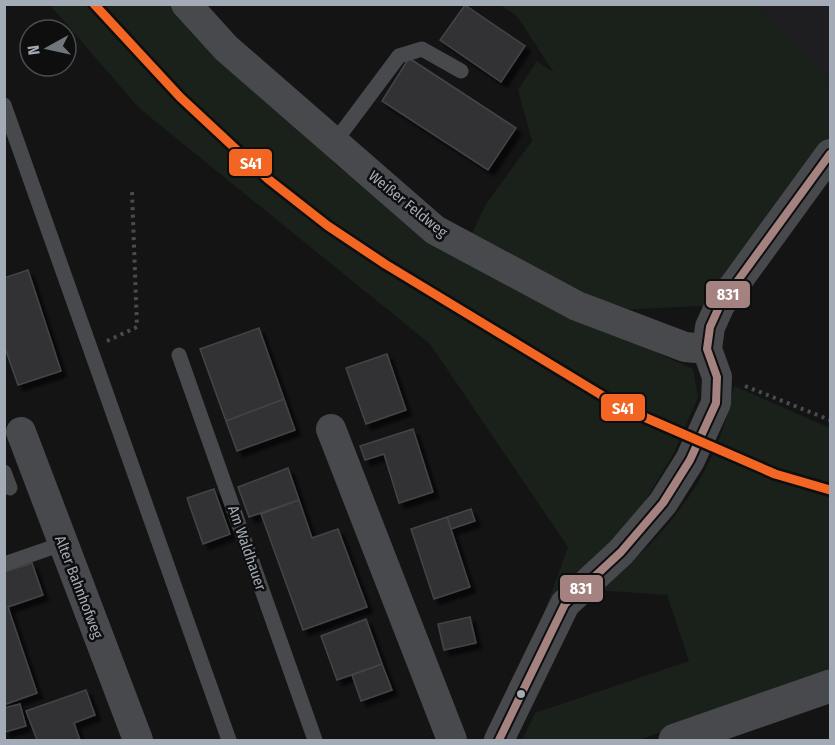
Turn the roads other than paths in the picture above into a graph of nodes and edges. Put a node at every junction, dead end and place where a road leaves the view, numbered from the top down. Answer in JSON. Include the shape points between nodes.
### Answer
{"nodes":[{"id":1,"x":186,"y":4,"type":"edge"},
{"id":2,"x":461,"y":71,"type":"dead end"},
{"id":3,"x":4,"y":105,"type":"edge"},
{"id":4,"x":334,"y":143,"type":"junction"},
{"id":5,"x":831,"y":154,"type":"edge"},
{"id":6,"x":706,"y":349,"type":"junction"},
{"id":7,"x":179,"y":355,"type":"dead end"},
{"id":8,"x":331,"y":429,"type":"dead end"},
{"id":9,"x":21,"y":432,"type":"dead end"},
{"id":10,"x":4,"y":472,"type":"edge"},
{"id":11,"x":10,"y":488,"type":"dead end"},
{"id":12,"x":62,"y":544,"type":"junction"},
{"id":13,"x":4,"y":564,"type":"edge"},
{"id":14,"x":831,"y":686,"type":"edge"},
{"id":15,"x":138,"y":741,"type":"edge"},
{"id":16,"x":229,"y":741,"type":"edge"},
{"id":17,"x":315,"y":741,"type":"edge"},
{"id":18,"x":452,"y":741,"type":"edge"},
{"id":19,"x":499,"y":741,"type":"edge"},
{"id":20,"x":675,"y":741,"type":"edge"}],
"edges":[{"from":1,"to":4,"type":"street","name":"Weißer Feldweg","via":[[226,48]]},
{"from":2,"to":4,"type":"lane","via":[[422,49],[399,56]]},
{"from":3,"to":16,"type":"lane"},
{"from":4,"to":6,"type":"street","name":"Weißer Feldweg","via":[[435,230],[477,255],[577,306],[685,347]]},
{"from":5,"to":6,"type":"street","via":[[720,305]]},
{"from":6,"to":19,"type":"street","via":[[716,390],[690,460],[663,503],[628,544],[564,604]]},
{"from":7,"to":17,"type":"lane","name":"Am Waldhauer"},
{"from":8,"to":18,"type":"street"},
{"from":9,"to":12,"type":"street","name":"Alter Bahnhofweg"},
{"from":10,"to":11,"type":"lane"},
{"from":12,"to":13,"type":"lane"},
{"from":12,"to":15,"type":"street","name":"Alter Bahnhofweg"},
{"from":14,"to":20,"type":"street"}]}
